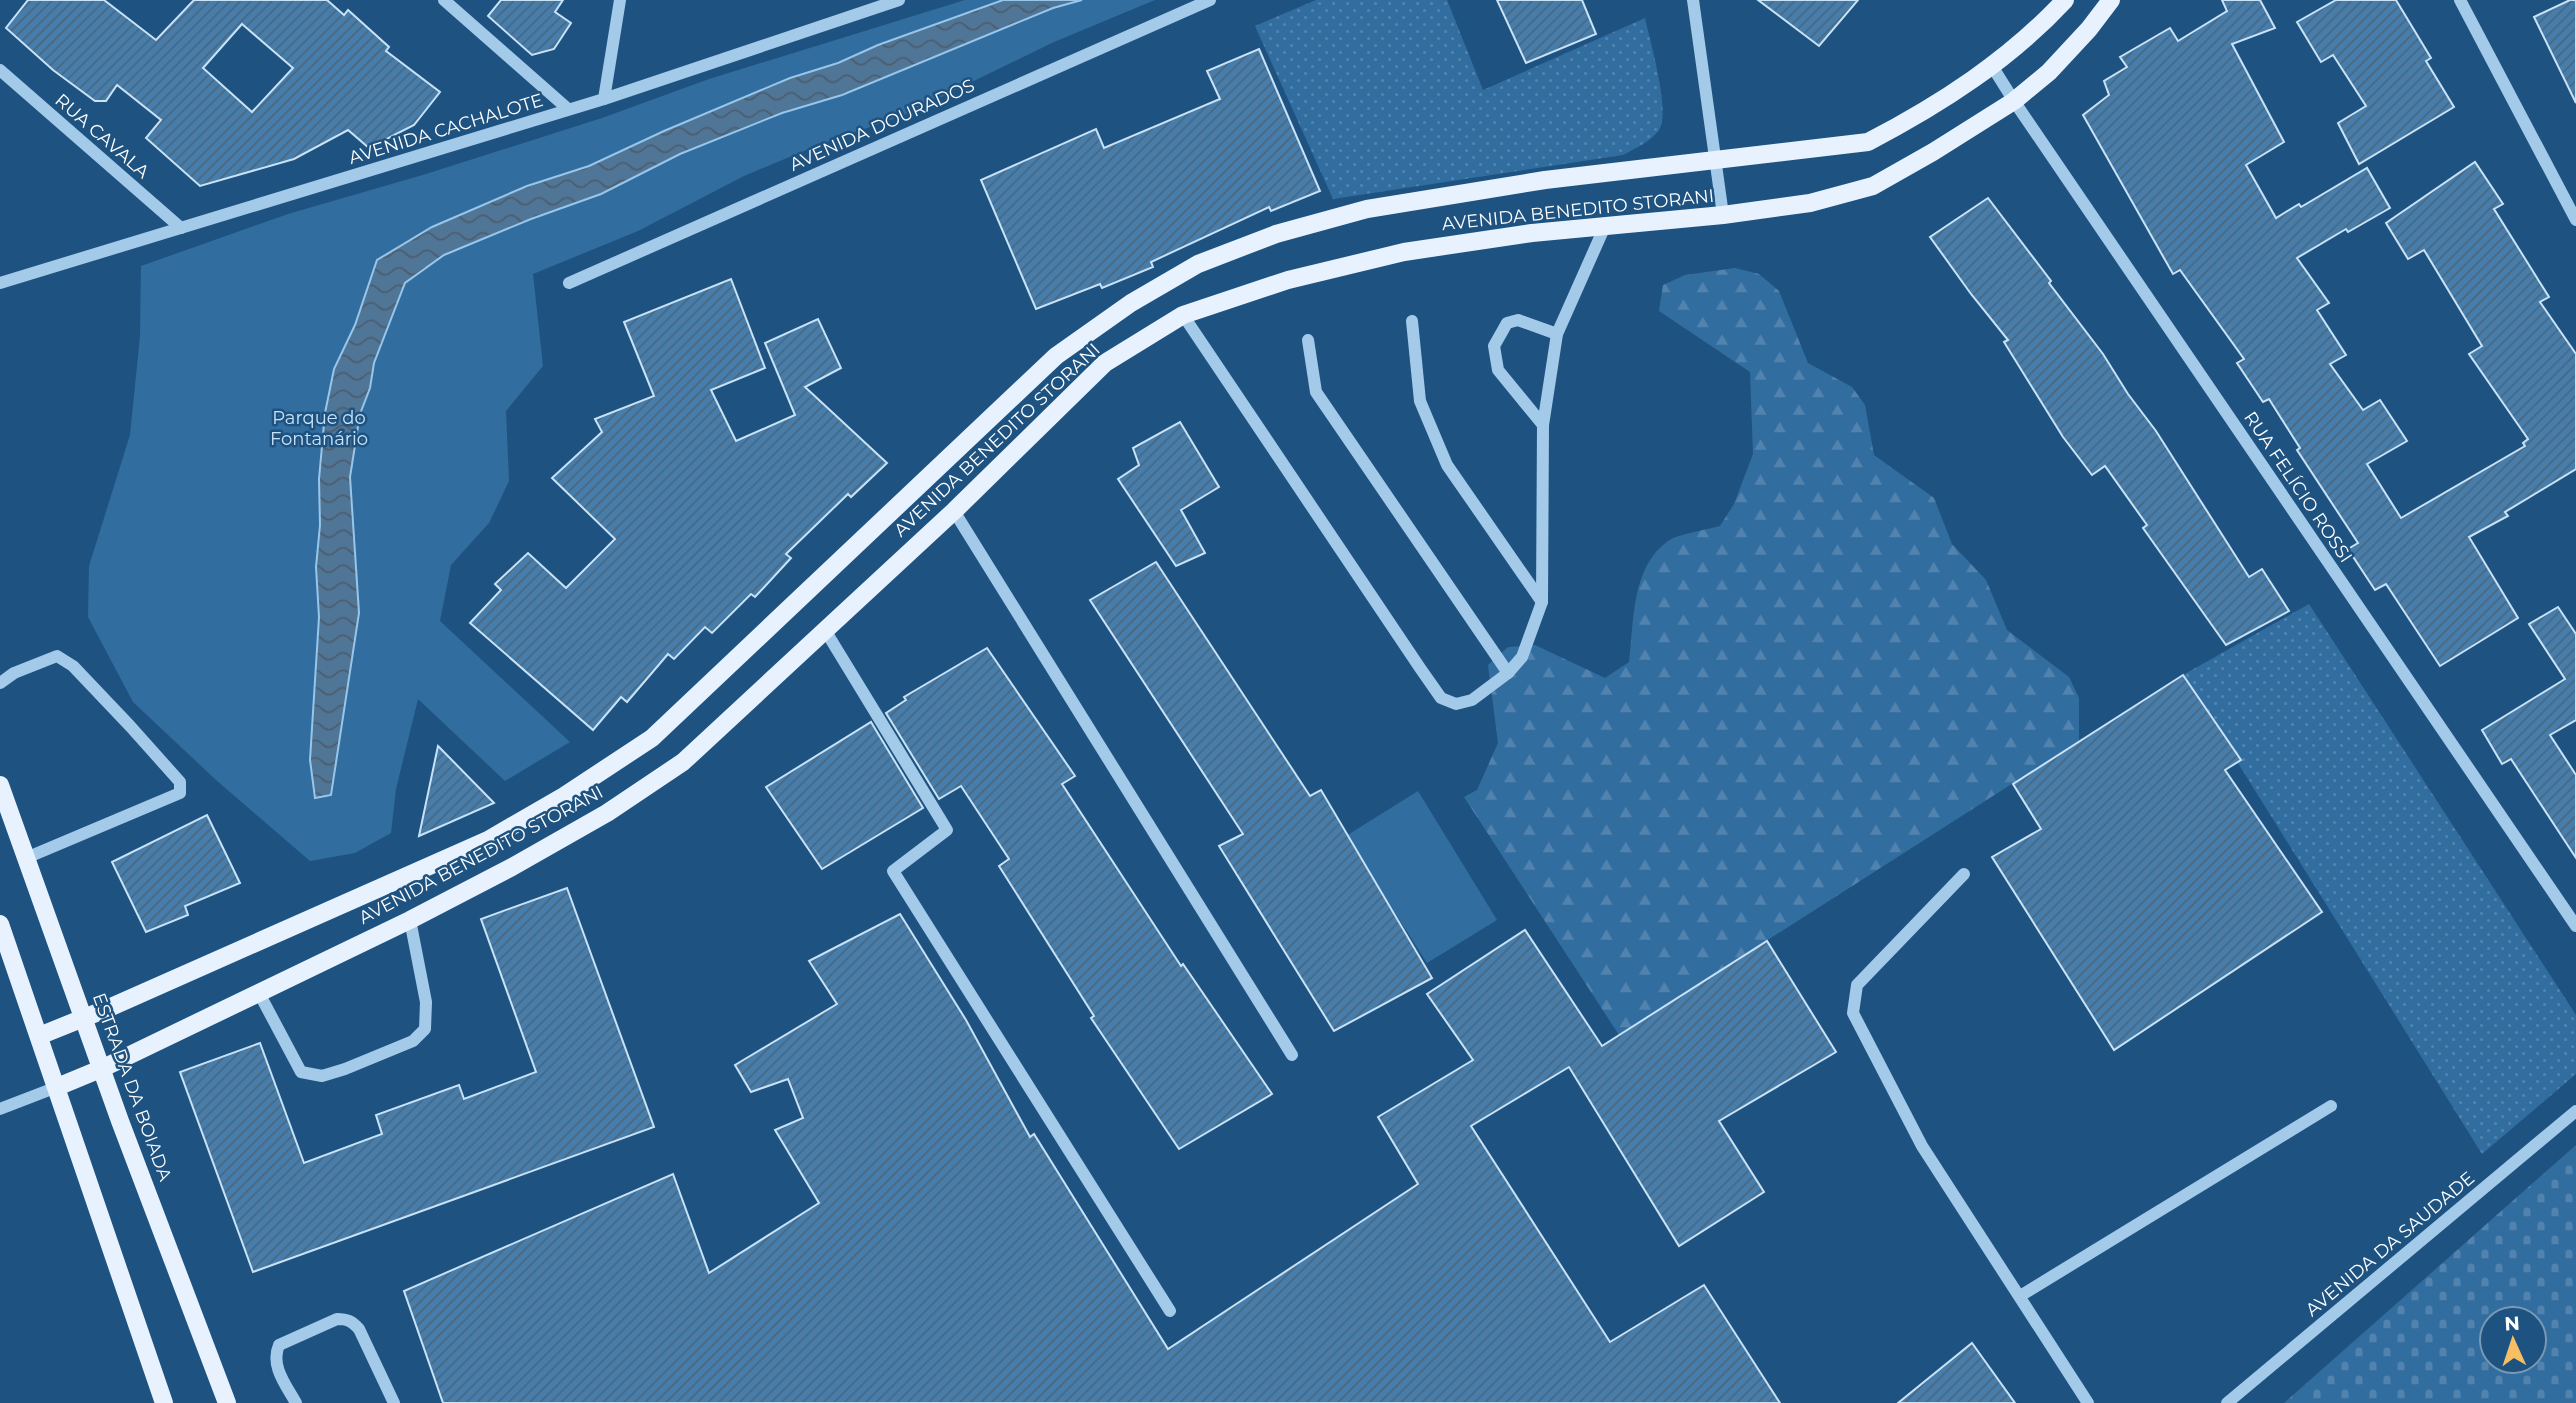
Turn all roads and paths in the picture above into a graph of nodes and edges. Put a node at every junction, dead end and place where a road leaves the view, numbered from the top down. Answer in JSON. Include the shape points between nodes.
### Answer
{"nodes":[{"id":1,"x":444,"y":0,"type":"edge"},
{"id":2,"x":620,"y":0,"type":"edge"},
{"id":3,"x":899,"y":0,"type":"edge"},
{"id":4,"x":1210,"y":0,"type":"edge"},
{"id":5,"x":1693,"y":0,"type":"edge"},
{"id":6,"x":2065,"y":0,"type":"edge"},
{"id":7,"x":2111,"y":0,"type":"edge"},
{"id":8,"x":2460,"y":0,"type":"edge"},
{"id":9,"x":1993,"y":66,"type":"junction"},
{"id":10,"x":0,"y":70,"type":"edge"},
{"id":11,"x":604,"y":99,"type":"junction"},
{"id":12,"x":2014,"y":101,"type":"junction"},
{"id":13,"x":568,"y":110,"type":"junction"},
{"id":14,"x":1717,"y":159,"type":"junction"},
{"id":15,"x":1723,"y":215,"type":"junction"},
{"id":16,"x":2576,"y":220,"type":"edge"},
{"id":17,"x":1605,"y":226,"type":"junction"},
{"id":18,"x":181,"y":228,"type":"junction"},
{"id":19,"x":0,"y":283,"type":"edge"},
{"id":20,"x":569,"y":283,"type":"dead end"},
{"id":21,"x":1183,"y":316,"type":"junction"},
{"id":22,"x":1412,"y":321,"type":"dead end"},
{"id":23,"x":1557,"y":334,"type":"junction"},
{"id":24,"x":1308,"y":340,"type":"dead end"},
{"id":25,"x":1543,"y":425,"type":"junction"},
{"id":26,"x":954,"y":511,"type":"junction"},
{"id":27,"x":1542,"y":602,"type":"junction"},
{"id":28,"x":825,"y":630,"type":"junction"},
{"id":29,"x":1508,"y":673,"type":"junction"},
{"id":30,"x":0,"y":682,"type":"edge"},
{"id":31,"x":0,"y":785,"type":"edge"},
{"id":32,"x":26,"y":858,"type":"junction"},
{"id":33,"x":1964,"y":874,"type":"dead end"},
{"id":34,"x":410,"y":919,"type":"junction"},
{"id":35,"x":0,"y":924,"type":"edge"},
{"id":36,"x":2576,"y":926,"type":"edge"},
{"id":37,"x":259,"y":993,"type":"junction"},
{"id":38,"x":84,"y":1017,"type":"junction"},
{"id":39,"x":39,"y":1035,"type":"junction"},
{"id":40,"x":1292,"y":1055,"type":"dead end"},
{"id":41,"x":103,"y":1068,"type":"junction"},
{"id":42,"x":57,"y":1087,"type":"junction"},
{"id":43,"x":2330,"y":1106,"type":"dead end"},
{"id":44,"x":0,"y":1110,"type":"edge"},
{"id":45,"x":2576,"y":1111,"type":"edge"},
{"id":46,"x":2020,"y":1296,"type":"junction"},
{"id":47,"x":1170,"y":1311,"type":"dead end"},
{"id":48,"x":164,"y":1403,"type":"edge"},
{"id":49,"x":227,"y":1403,"type":"edge"},
{"id":50,"x":296,"y":1403,"type":"edge"},
{"id":51,"x":394,"y":1403,"type":"edge"},
{"id":52,"x":2088,"y":1403,"type":"edge"},
{"id":53,"x":2227,"y":1403,"type":"edge"}],
"edges":[{"from":1,"to":13,"type":"street"},
{"from":2,"to":11,"type":"street"},
{"from":3,"to":11,"type":"street","name":"AVENIDA CACHALOTE"},
{"from":4,"to":20,"type":"street","name":"AVENIDA DOURADOS"},
{"from":5,"to":14,"type":"street"},
{"from":6,"to":9,"type":"main road","name":"AVENIDA BENEDITO STORANI"},
{"from":7,"to":12,"type":"main road","name":"AVENIDA BENEDITO STORANI","via":[[2049,72]]},
{"from":8,"to":16,"type":"street"},
{"from":9,"to":12,"type":"street","name":"RUA FELÍCIO ROSSI"},
{"from":9,"to":14,"type":"main road","name":"AVENIDA BENEDITO STORANI","via":[[1916,117],[1868,142]]},
{"from":10,"to":18,"type":"street","name":"RUA CAVALA"},
{"from":11,"to":13,"type":"street","name":"AVENIDA CACHALOTE"},
{"from":12,"to":15,"type":"main road","name":"AVENIDA BENEDITO STORANI","via":[[1873,186],[1810,203]]},
{"from":12,"to":36,"type":"street","name":"RUA FELÍCIO ROSSI"},
{"from":13,"to":18,"type":"street","name":"AVENIDA CACHALOTE"},
{"from":14,"to":15,"type":"street"},
{"from":14,"to":38,"type":"main road","name":"AVENIDA BENEDITO STORANI","via":[[1545,180],[1367,209],[1276,234],[1198,264],[1131,303],[1056,356],[652,738],[488,840]]},
{"from":15,"to":17,"type":"main road","name":"AVENIDA BENEDITO STORANI"},
{"from":17,"to":21,"type":"main road","name":"AVENIDA BENEDITO STORANI","via":[[1404,252],[1289,280]]},
{"from":17,"to":23,"type":"street"},
{"from":18,"to":19,"type":"street","name":"AVENIDA CACHALOTE"},
{"from":21,"to":26,"type":"main road","name":"AVENIDA BENEDITO STORANI","via":[[1105,363]]},
{"from":21,"to":29,"type":"street","via":[[1441,698],[1456,704],[1472,700]]},
{"from":22,"to":27,"type":"street","via":[[1420,401],[1447,465]]},
{"from":23,"to":25,"type":"street"},
{"from":23,"to":25,"type":"street","via":[[1518,320],[1507,323],[1494,346],[1498,370]]},
{"from":24,"to":29,"type":"street","via":[[1316,392]]},
{"from":25,"to":27,"type":"street"},
{"from":26,"to":28,"type":"main road","name":"AVENIDA BENEDITO STORANI"},
{"from":26,"to":40,"type":"street"},
{"from":27,"to":29,"type":"street","via":[[1522,657]]},
{"from":28,"to":34,"type":"main road","name":"AVENIDA BENEDITO STORANI","via":[[683,762],[607,813]]},
{"from":28,"to":47,"type":"street","via":[[947,830],[893,870]]},
{"from":30,"to":32,"type":"street","via":[[57,656],[73,666],[180,782],[180,793]]},
{"from":31,"to":32,"type":"main road","name":"ESTRADA DA BOIADA"},
{"from":32,"to":38,"type":"main road","name":"ESTRADA DA BOIADA"},
{"from":33,"to":46,"type":"street","via":[[1857,985],[1853,1013],[1922,1146]]},
{"from":34,"to":37,"type":"main road","name":"AVENIDA BENEDITO STORANI"},
{"from":34,"to":37,"type":"street","via":[[426,1002],[425,1029],[413,1041],[322,1076],[301,1072]]},
{"from":35,"to":39,"type":"main road"},
{"from":37,"to":41,"type":"main road","name":"AVENIDA BENEDITO STORANI"},
{"from":38,"to":39,"type":"main road","name":"AVENIDA BENEDITO STORANI"},
{"from":38,"to":41,"type":"main road","name":"ESTRADA DA BOIADA"},
{"from":39,"to":42,"type":"main road"},
{"from":41,"to":42,"type":"main road","name":"AVENIDA BENEDITO STORANI"},
{"from":41,"to":49,"type":"main road","name":"ESTRADA DA BOIADA"},
{"from":42,"to":44,"type":"street"},
{"from":42,"to":48,"type":"main road"},
{"from":43,"to":46,"type":"street"},
{"from":45,"to":53,"type":"street","name":"AVENIDA DA SAUDADE"},
{"from":46,"to":52,"type":"street"},
{"from":50,"to":51,"type":"street","via":[[277,1367],[279,1345],[345,1319],[359,1329]]}]}
